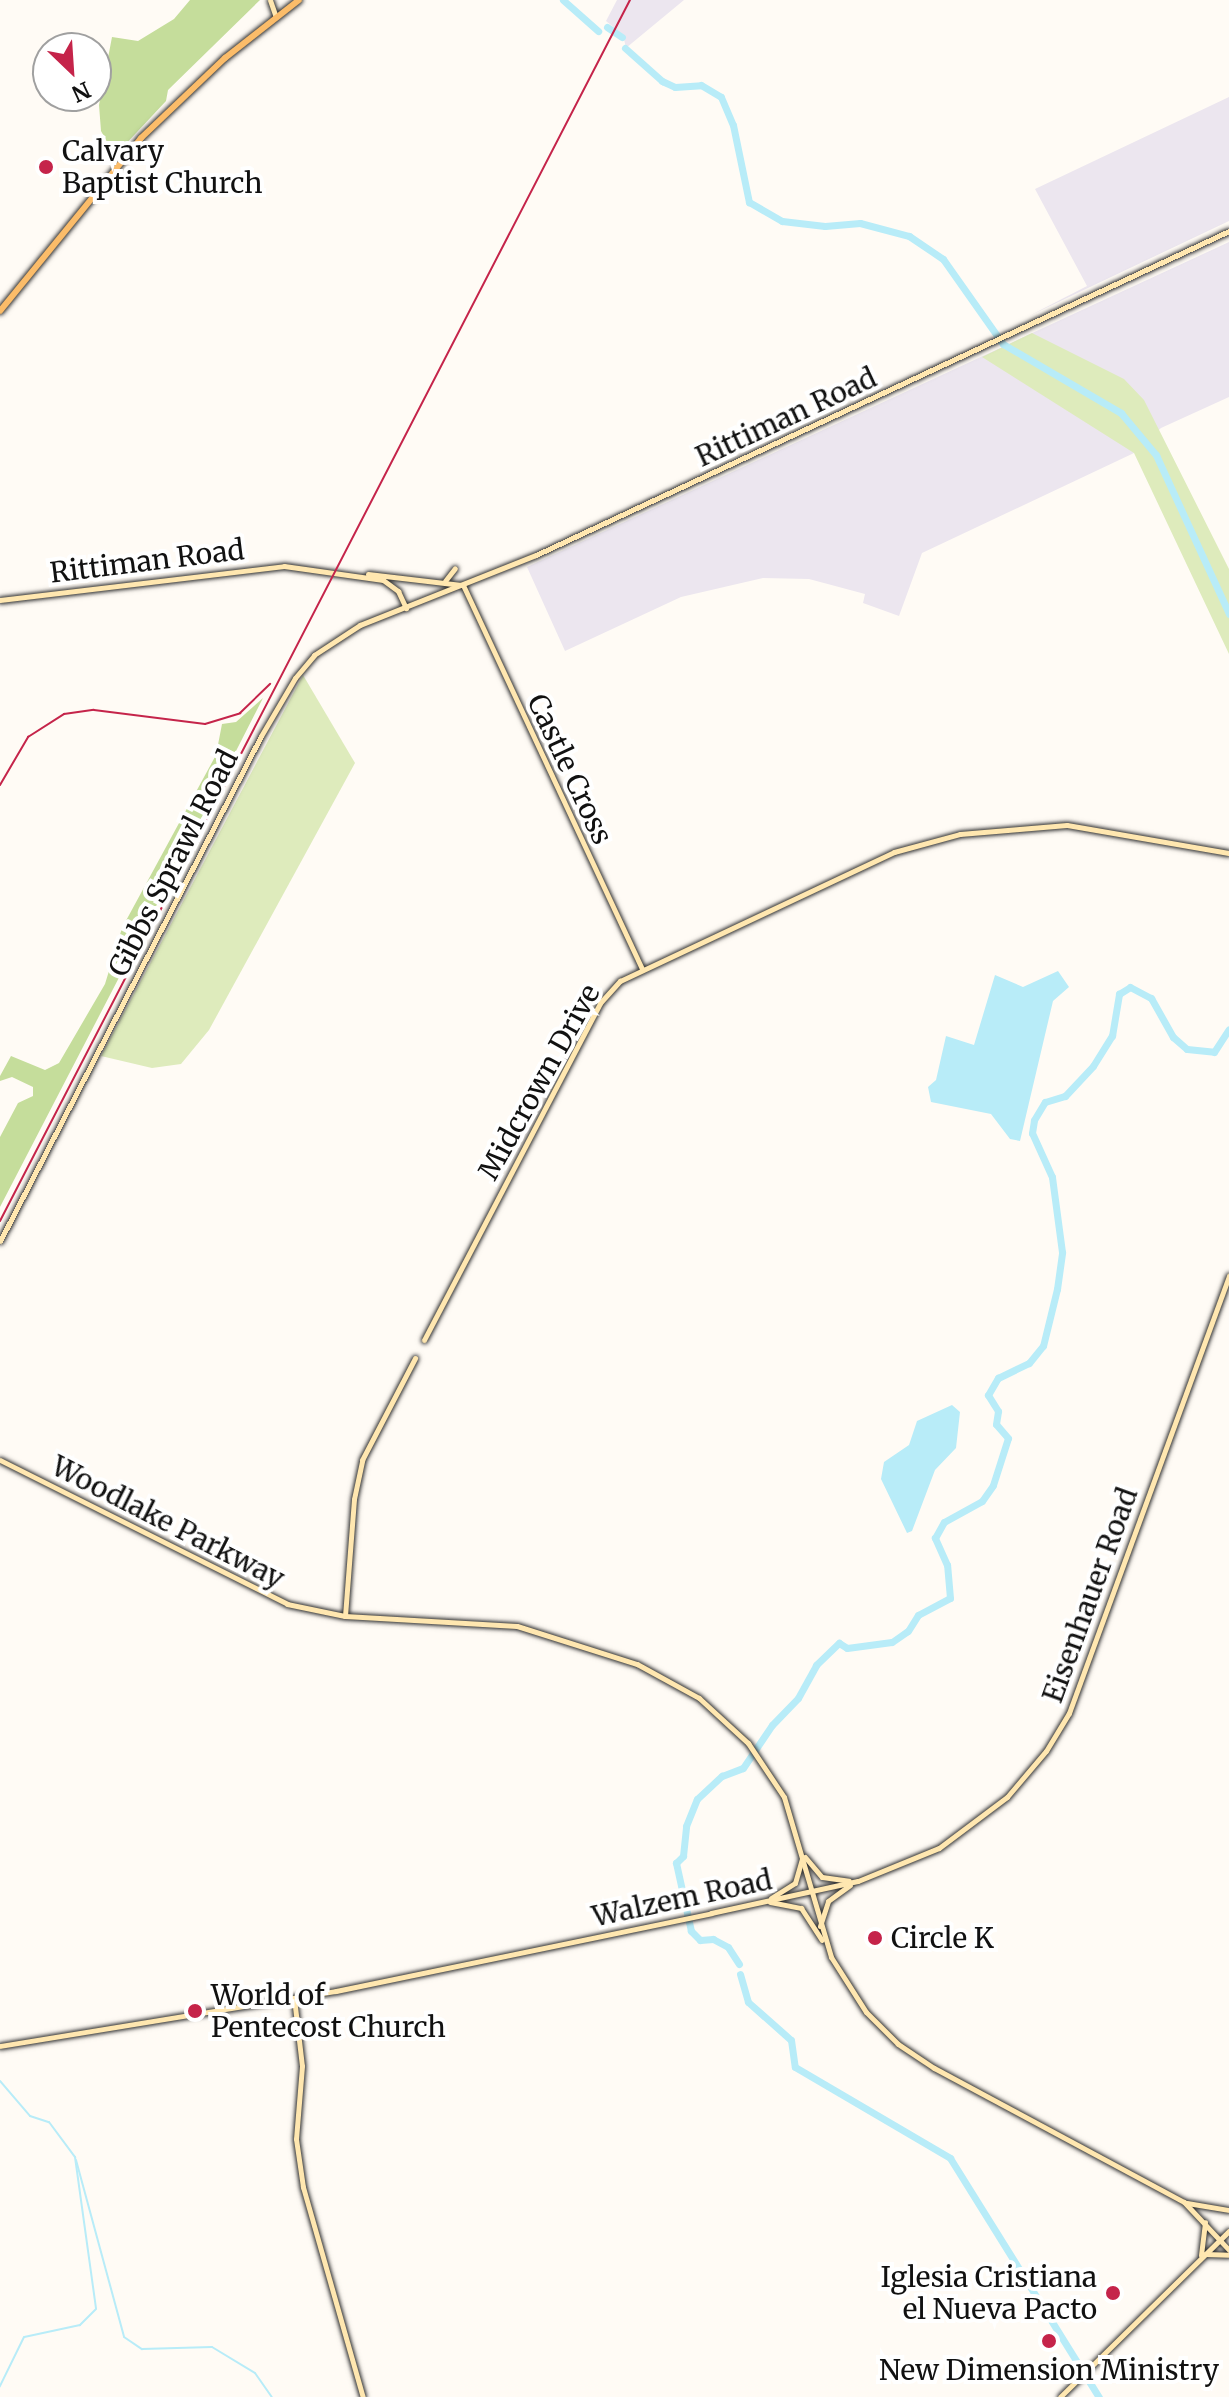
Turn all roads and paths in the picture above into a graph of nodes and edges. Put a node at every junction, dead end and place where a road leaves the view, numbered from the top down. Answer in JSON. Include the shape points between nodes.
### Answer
{"nodes":[{"id":1,"x":270,"y":0,"type":"edge"},
{"id":2,"x":299,"y":0,"type":"edge"},
{"id":3,"x":276,"y":17,"type":"junction"},
{"id":4,"x":1229,"y":231,"type":"edge"},
{"id":5,"x":0,"y":311,"type":"edge"},
{"id":6,"x":455,"y":568,"type":"dead end"},
{"id":7,"x":347,"y":573,"type":"junction"},
{"id":8,"x":445,"y":581,"type":"junction"},
{"id":9,"x":463,"y":585,"type":"junction"},
{"id":10,"x":0,"y":600,"type":"edge"},
{"id":11,"x":406,"y":608,"type":"junction"},
{"id":12,"x":1229,"y":853,"type":"edge"},
{"id":13,"x":642,"y":969,"type":"junction"},
{"id":14,"x":0,"y":1241,"type":"edge"},
{"id":15,"x":1229,"y":1275,"type":"edge"},
{"id":16,"x":424,"y":1340,"type":"dead end"},
{"id":17,"x":415,"y":1358,"type":"dead end"},
{"id":18,"x":0,"y":1460,"type":"edge"},
{"id":19,"x":345,"y":1616,"type":"junction"},
{"id":20,"x":803,"y":1854,"type":"junction"},
{"id":21,"x":858,"y":1881,"type":"junction"},
{"id":22,"x":812,"y":1891,"type":"junction"},
{"id":23,"x":765,"y":1901,"type":"junction"},
{"id":24,"x":820,"y":1928,"type":"junction"},
{"id":25,"x":827,"y":1948,"type":"junction"},
{"id":26,"x":294,"y":1998,"type":"junction"},
{"id":27,"x":0,"y":2046,"type":"edge"},
{"id":28,"x":1184,"y":2202,"type":"junction"},
{"id":29,"x":1229,"y":2210,"type":"edge"},
{"id":30,"x":1205,"y":2221,"type":"junction"},
{"id":31,"x":1229,"y":2231,"type":"edge"},
{"id":32,"x":1220,"y":2238,"type":"junction"},
{"id":33,"x":1229,"y":2253,"type":"edge"},
{"id":34,"x":1202,"y":2257,"type":"junction"},
{"id":35,"x":363,"y":2397,"type":"edge"},
{"id":36,"x":1060,"y":2397,"type":"edge"}],
"edges":[{"from":1,"to":3,"type":"main road"},
{"from":2,"to":3,"type":"main road"},
{"from":3,"to":5,"type":"main road","via":[[141,138]]},
{"from":4,"to":9,"type":"main road","name":"Rittiman Road"},
{"from":6,"to":8,"type":"main road"},
{"from":7,"to":8,"type":"main road","name":"Rittiman Road"},
{"from":7,"to":10,"type":"main road","name":"Rittiman Road","via":[[243,568]]},
{"from":7,"to":11,"type":"main road","name":"Rittiman Road","via":[[388,582]]},
{"from":8,"to":9,"type":"main road","name":"Rittiman Road"},
{"from":9,"to":11,"type":"main road","name":"Gibbs Sprawl Road"},
{"from":9,"to":13,"type":"main road","name":"Castle Cross"},
{"from":11,"to":14,"type":"main road","name":"Gibbs Sprawl Road","via":[[341,635],[295,678]]},
{"from":12,"to":13,"type":"main road","name":"Midcrown Drive","via":[[1063,825],[1000,828],[922,843]]},
{"from":13,"to":16,"type":"main road","name":"Midcrown Drive","via":[[615,985],[600,1003]]},
{"from":15,"to":21,"type":"main road","name":"Eisenhauer Road","via":[[1093,1657],[1063,1724],[1023,1781],[985,1816],[921,1858]]},
{"from":17,"to":19,"type":"main road","via":[[363,1462],[354,1499]]},
{"from":18,"to":19,"type":"main road","name":"Woodlake Parkway","via":[[253,1591],[307,1610]]},
{"from":19,"to":20,"type":"main road","name":"Woodlake Parkway","via":[[517,1626],[568,1640],[679,1685],[760,1757],[791,1811]]},
{"from":20,"to":21,"type":"main road","via":[[827,1879]]},
{"from":20,"to":22,"type":"main road","name":"Woodlake Parkway"},
{"from":20,"to":23,"type":"main road","via":[[795,1883]]},
{"from":21,"to":22,"type":"main road","name":"Eisenhauer Road"},
{"from":21,"to":24,"type":"main road","via":[[828,1901]]},
{"from":22,"to":23,"type":"main road","name":"Walzem Road"},
{"from":22,"to":24,"type":"main road","name":"Walzem Road"},
{"from":23,"to":25,"type":"main road","via":[[801,1908]]},
{"from":23,"to":26,"type":"main road","name":"Walzem Road"},
{"from":24,"to":25,"type":"main road","name":"Walzem Road"},
{"from":25,"to":28,"type":"main road","name":"Walzem Road","via":[[866,2012],[914,2056]]},
{"from":26,"to":27,"type":"main road","name":"Walzem Road"},
{"from":26,"to":35,"type":"main road","via":[[302,2066],[296,2139],[303,2187]]},
{"from":28,"to":29,"type":"main road"},
{"from":28,"to":30,"type":"main road","name":"Walzem Road"},
{"from":30,"to":32,"type":"main road","name":"Walzem Road"},
{"from":30,"to":34,"type":"main road"},
{"from":31,"to":32,"type":"main road"},
{"from":32,"to":33,"type":"main road","name":"Walzem Road"},
{"from":32,"to":34,"type":"main road"},
{"from":33,"to":34,"type":"main road"},
{"from":34,"to":36,"type":"main road"}]}
